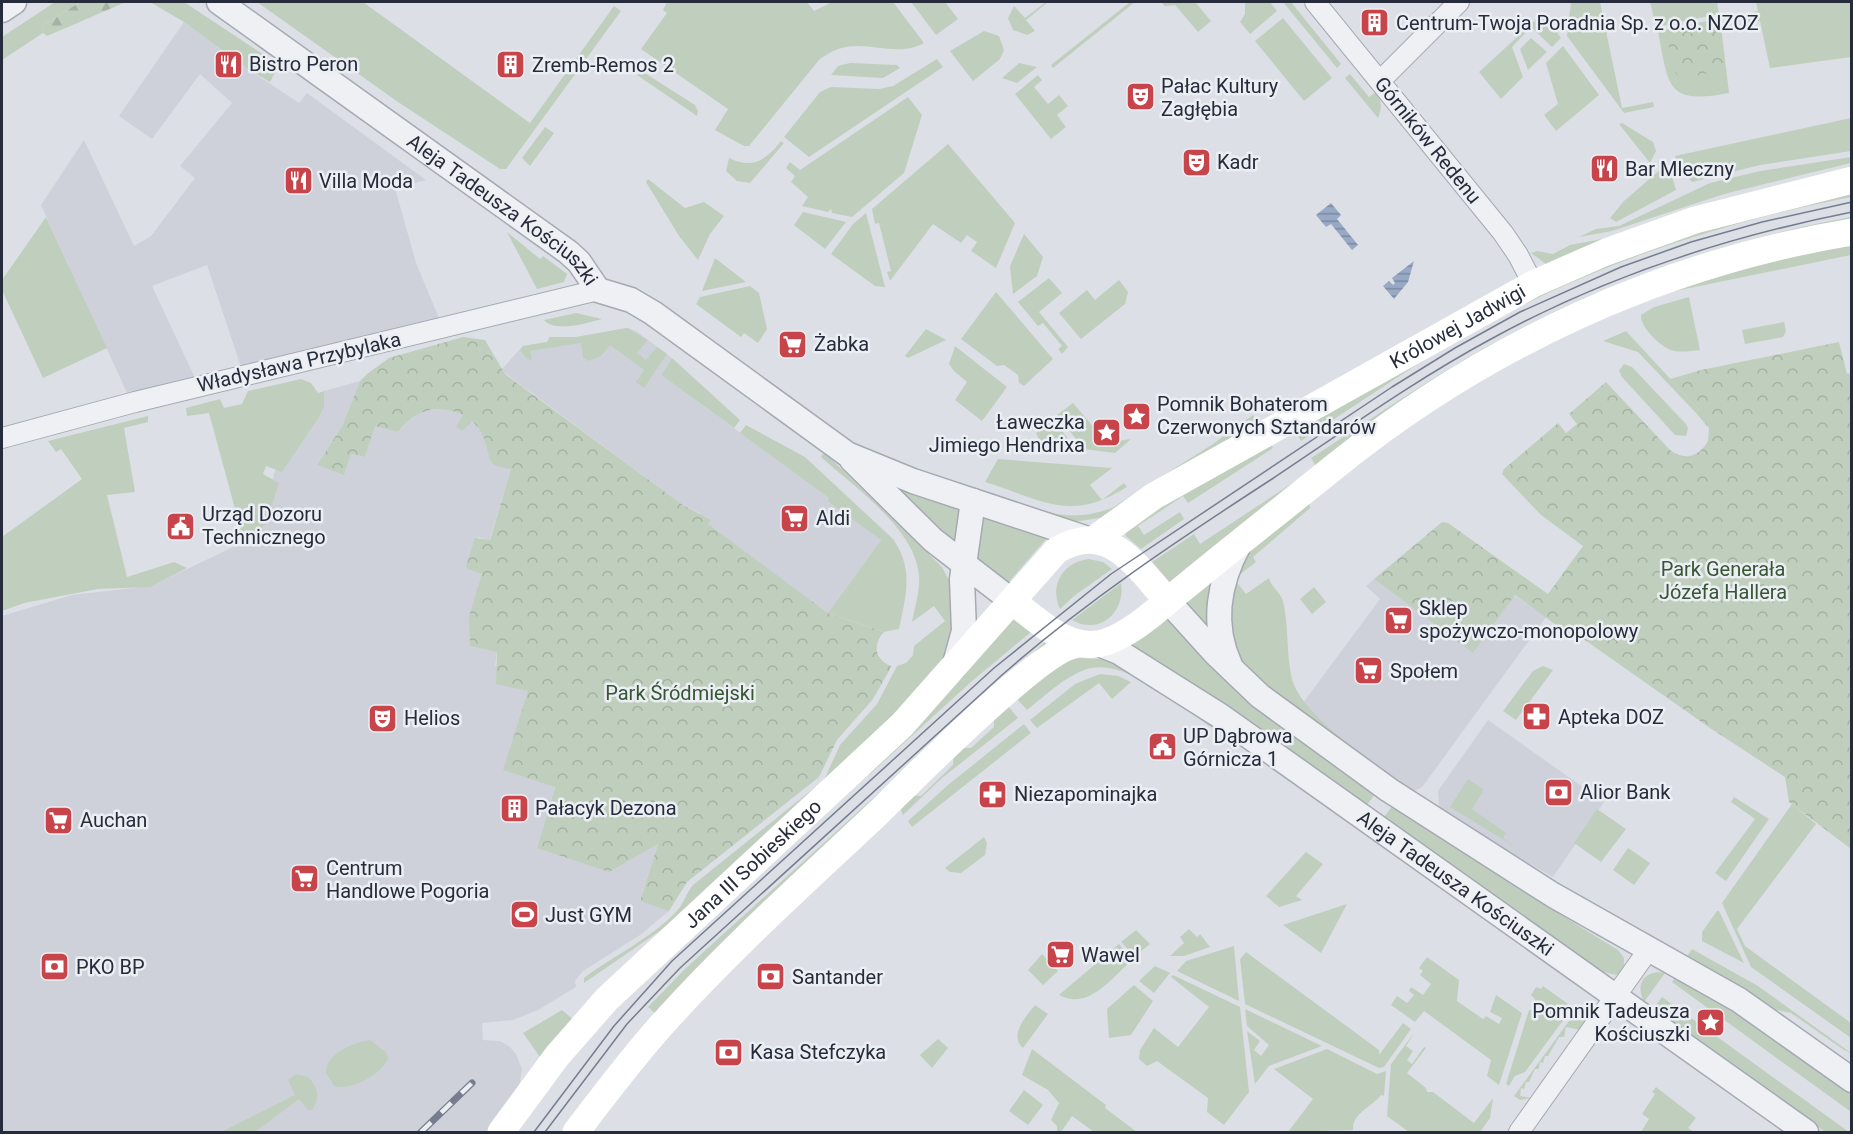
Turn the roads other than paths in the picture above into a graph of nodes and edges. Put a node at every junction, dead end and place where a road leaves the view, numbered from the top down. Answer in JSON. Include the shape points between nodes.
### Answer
{"nodes":[{"id":1,"x":14,"y":2,"type":"edge"},
{"id":2,"x":219,"y":2,"type":"edge"},
{"id":3,"x":1315,"y":2,"type":"edge"},
{"id":4,"x":1459,"y":2,"type":"edge"},
{"id":5,"x":2,"y":10,"type":"edge"},
{"id":6,"x":1380,"y":81,"type":"junction"},
{"id":7,"x":1851,"y":180,"type":"edge"},
{"id":8,"x":1851,"y":232,"type":"edge"},
{"id":9,"x":1533,"y":284,"type":"junction"},
{"id":10,"x":598,"y":290,"type":"junction"},
{"id":11,"x":2,"y":438,"type":"edge"},
{"id":12,"x":847,"y":454,"type":"junction"},
{"id":13,"x":973,"y":501,"type":"junction"},
{"id":14,"x":1092,"y":540,"type":"junction"},
{"id":15,"x":1240,"y":543,"type":"junction"},
{"id":16,"x":964,"y":565,"type":"junction"},
{"id":17,"x":1167,"y":600,"type":"junction"},
{"id":18,"x":1012,"y":601,"type":"junction"},
{"id":19,"x":1088,"y":644,"type":"junction"},
{"id":20,"x":953,"y":670,"type":"junction"},
{"id":21,"x":1236,"y":675,"type":"junction"},
{"id":22,"x":1649,"y":949,"type":"junction"},
{"id":23,"x":1617,"y":998,"type":"junction"},
{"id":24,"x":1851,"y":1080,"type":"edge"},
{"id":25,"x":501,"y":1132,"type":"edge"},
{"id":26,"x":576,"y":1132,"type":"edge"},
{"id":27,"x":1519,"y":1132,"type":"edge"},
{"id":28,"x":1806,"y":1132,"type":"edge"}],
"edges":[{"from":1,"to":5,"type":"street"},
{"from":2,"to":10,"type":"street","name":"Aleja Tadeusza Kościuszki","via":[[562,248],[579,262]]},
{"from":3,"to":6,"type":"street","name":"Górników Redenu"},
{"from":4,"to":6,"type":"street"},
{"from":6,"to":9,"type":"street","name":"Górników Redenu","via":[[1503,233]]},
{"from":7,"to":9,"type":"main road","name":"Królowej Jadwigi","via":[[1695,220]]},
{"from":8,"to":15,"type":"main road","via":[[1687,272],[1548,329],[1414,407]]},
{"from":9,"to":14,"type":"main road","name":"Królowej Jadwigi","via":[[1154,496]]},
{"from":10,"to":11,"type":"street","name":"Władysława Przybylaka"},
{"from":10,"to":12,"type":"street","name":"Aleja Tadeusza Kościuszki","via":[[631,300],[653,313]]},
{"from":12,"to":13,"type":"street","name":"Aleja Tadeusza Kościuszki"},
{"from":12,"to":16,"type":"street","name":"Aleja Tadeusza Kościuszki","via":[[926,534]]},
{"from":13,"to":14,"type":"street","name":"Aleja Tadeusza Kościuszki"},
{"from":13,"to":16,"type":"street"},
{"from":14,"to":17,"type":"main road","via":[[1122,551]]},
{"from":14,"to":18,"type":"main road","name":"Jana III Sobieskiego","via":[[1071,543],[1056,551]]},
{"from":15,"to":17,"type":"main road"},
{"from":15,"to":21,"type":"street","name":"Aleja Tadeusza Kościuszki","via":[[1223,582],[1218,612],[1225,652]]},
{"from":16,"to":18,"type":"street","name":"Aleja Tadeusza Kościuszki"},
{"from":16,"to":20,"type":"street","via":[[965,621]]},
{"from":17,"to":19,"type":"main road","via":[[1118,636]]},
{"from":17,"to":21,"type":"street","name":"Aleja Tadeusza Kościuszki"},
{"from":18,"to":19,"type":"main road","via":[[1064,638]]},
{"from":18,"to":20,"type":"main road","name":"Jana III Sobieskiego"},
{"from":19,"to":23,"type":"street","name":"Aleja Tadeusza Kościuszki","via":[[1119,652],[1222,717]]},
{"from":19,"to":26,"type":"main road","via":[[1061,649],[1005,694],[736,947],[650,1038]]},
{"from":20,"to":25,"type":"main road","name":"Jana III Sobieskiego","via":[[857,769],[608,999],[557,1056]]},
{"from":21,"to":22,"type":"street","name":"Aleja Tadeusza Kościuszki","via":[[1279,712],[1398,797],[1515,872]]},
{"from":22,"to":23,"type":"street"},
{"from":22,"to":24,"type":"street","name":"Aleja Tadeusza Kościuszki","via":[[1738,1000]]},
{"from":23,"to":27,"type":"street"},
{"from":23,"to":28,"type":"street","name":"Aleja Tadeusza Kościuszki"}]}
